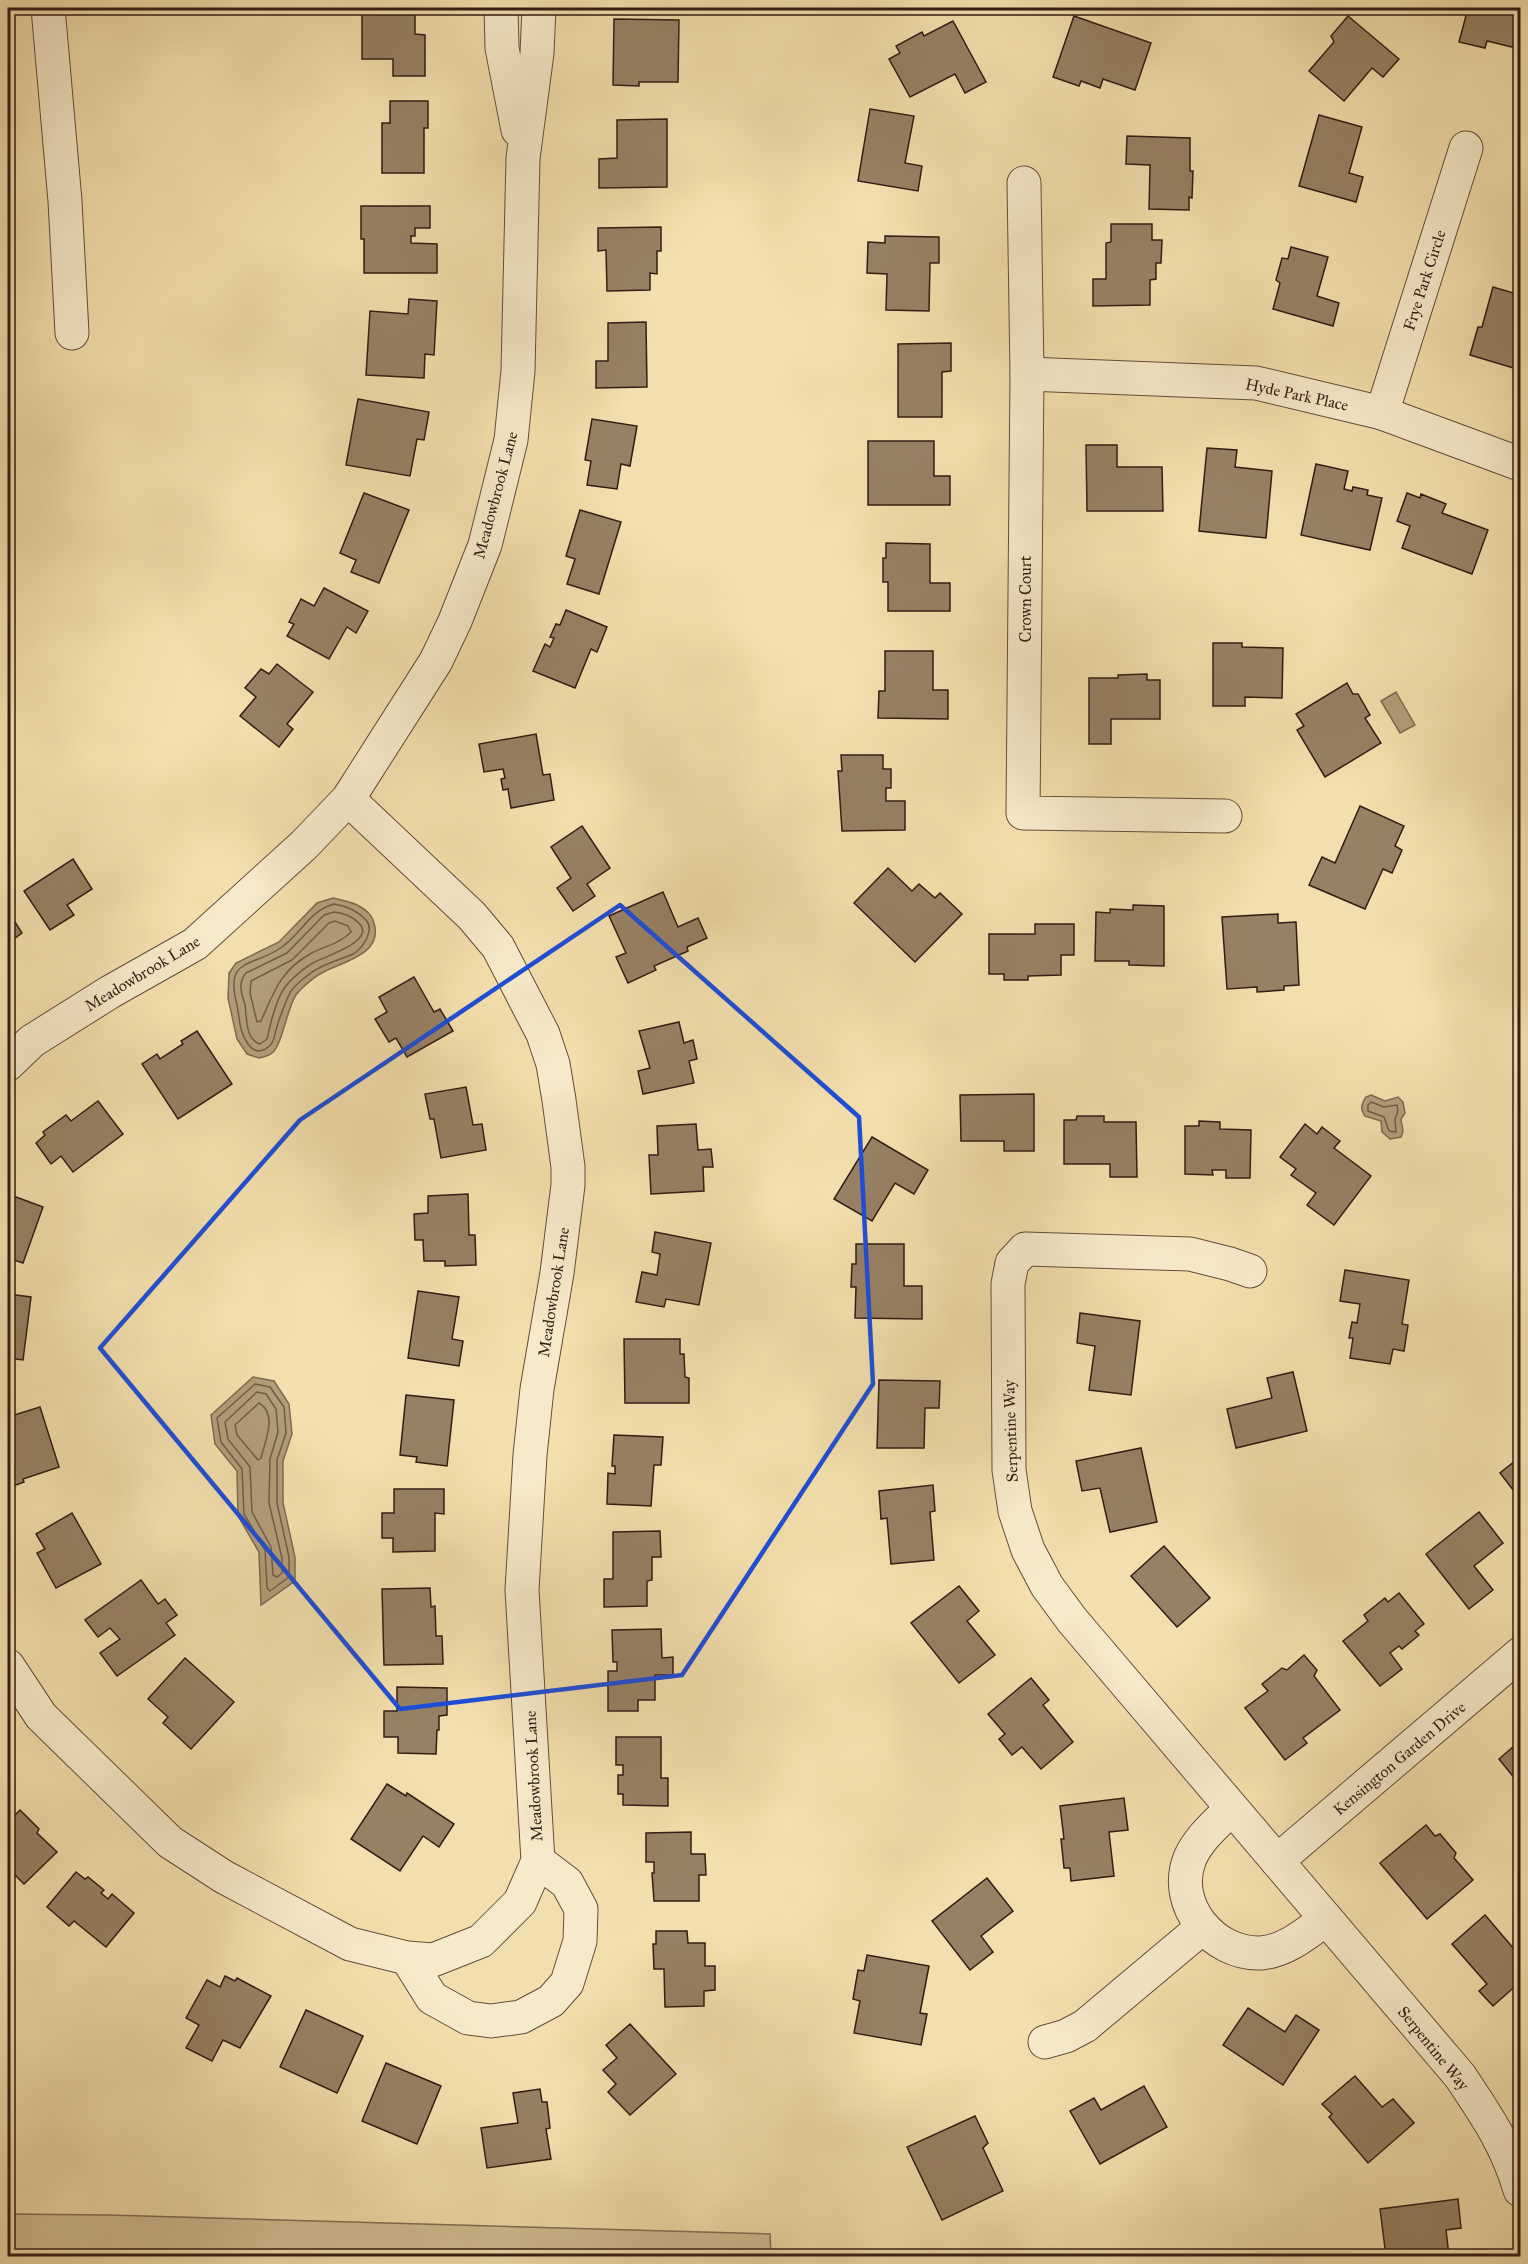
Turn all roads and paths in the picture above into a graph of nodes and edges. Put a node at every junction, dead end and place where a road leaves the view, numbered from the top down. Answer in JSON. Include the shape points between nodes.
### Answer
{"nodes":[{"id":1,"x":48,"y":8,"type":"edge"},
{"id":2,"x":501,"y":8,"type":"edge"},
{"id":3,"x":539,"y":8,"type":"edge"},
{"id":4,"x":1466,"y":148,"type":"dead end"},
{"id":5,"x":523,"y":158,"type":"junction"},
{"id":6,"x":1024,"y":183,"type":"dead end"},
{"id":7,"x":72,"y":333,"type":"dead end"},
{"id":8,"x":1027,"y":374,"type":"junction"},
{"id":9,"x":1382,"y":413,"type":"junction"},
{"id":10,"x":1521,"y":464,"type":"edge"},
{"id":11,"x":348,"y":799,"type":"junction"},
{"id":12,"x":1225,"y":816,"type":"dead end"},
{"id":13,"x":8,"y":1064,"type":"edge"},
{"id":14,"x":1250,"y":1271,"type":"dead end"},
{"id":15,"x":1521,"y":1654,"type":"edge"},
{"id":16,"x":8,"y":1666,"type":"edge"},
{"id":17,"x":1231,"y":1809,"type":"junction"},
{"id":18,"x":538,"y":1861,"type":"junction"},
{"id":19,"x":1276,"y":1861,"type":"junction"},
{"id":20,"x":1326,"y":1919,"type":"junction"},
{"id":21,"x":1203,"y":1927,"type":"junction"},
{"id":22,"x":407,"y":1958,"type":"junction"},
{"id":23,"x":1045,"y":2042,"type":"dead end"},
{"id":24,"x":1521,"y":2190,"type":"edge"}],
"edges":[{"from":1,"to":7,"type":"street"},
{"from":2,"to":5,"type":"street","name":"Meadowbrook Lane","via":[[502,48]]},
{"from":3,"to":5,"type":"street","name":"Meadowbrook Lane"},
{"from":4,"to":9,"type":"street","name":"Frye Park Circle"},
{"from":5,"to":11,"type":"street","name":"Meadowbrook Lane","via":[[516,405],[485,545],[436,661]]},
{"from":6,"to":8,"type":"street","name":"Crown Court"},
{"from":8,"to":9,"type":"street","name":"Hyde Park Place","via":[[1256,383]]},
{"from":8,"to":12,"type":"street","name":"Crown Court","via":[[1023,813]]},
{"from":9,"to":10,"type":"street","name":"Hyde Park Place"},
{"from":11,"to":13,"type":"street","name":"Meadowbrook Lane","via":[[304,845],[195,944],[32,1041]]},
{"from":11,"to":18,"type":"street","name":"Meadowbrook Lane","via":[[472,915],[498,947],[543,1034],[553,1064],[568,1185],[536,1400],[522,1590]]},
{"from":14,"to":17,"type":"street","name":"Serpentine Way","via":[[1190,1254],[1025,1249],[1012,1263],[1008,1284],[1009,1470],[1015,1510],[1028,1550],[1047,1586],[1072,1620]]},
{"from":15,"to":19,"type":"street","name":"Kensington Garden Drive"},
{"from":16,"to":22,"type":"street","name":"Meadowbrook Lane","via":[[41,1716],[170,1842],[224,1877],[350,1944]]},
{"from":17,"to":19,"type":"street","name":"Serpentine Way"},
{"from":17,"to":21,"type":"street","via":[[1200,1839],[1186,1870],[1193,1912]]},
{"from":18,"to":22,"type":"street","name":"Meadowbrook Lane","via":[[520,1902],[482,1941],[433,1960]]},
{"from":18,"to":22,"type":"street","name":"Meadowbrook Lane","via":[[567,1883],[581,1909],[580,1941],[567,1983],[551,2001],[521,2017],[491,2021],[468,2018],[432,1998]]},
{"from":19,"to":20,"type":"street","name":"Serpentine Way"},
{"from":20,"to":21,"type":"street","via":[[1283,1948],[1262,1953],[1241,1951],[1221,1943]]},
{"from":20,"to":24,"type":"street","name":"Serpentine Way","via":[[1460,2076],[1495,2128]]},
{"from":21,"to":23,"type":"street","via":[[1085,2026]]}]}
